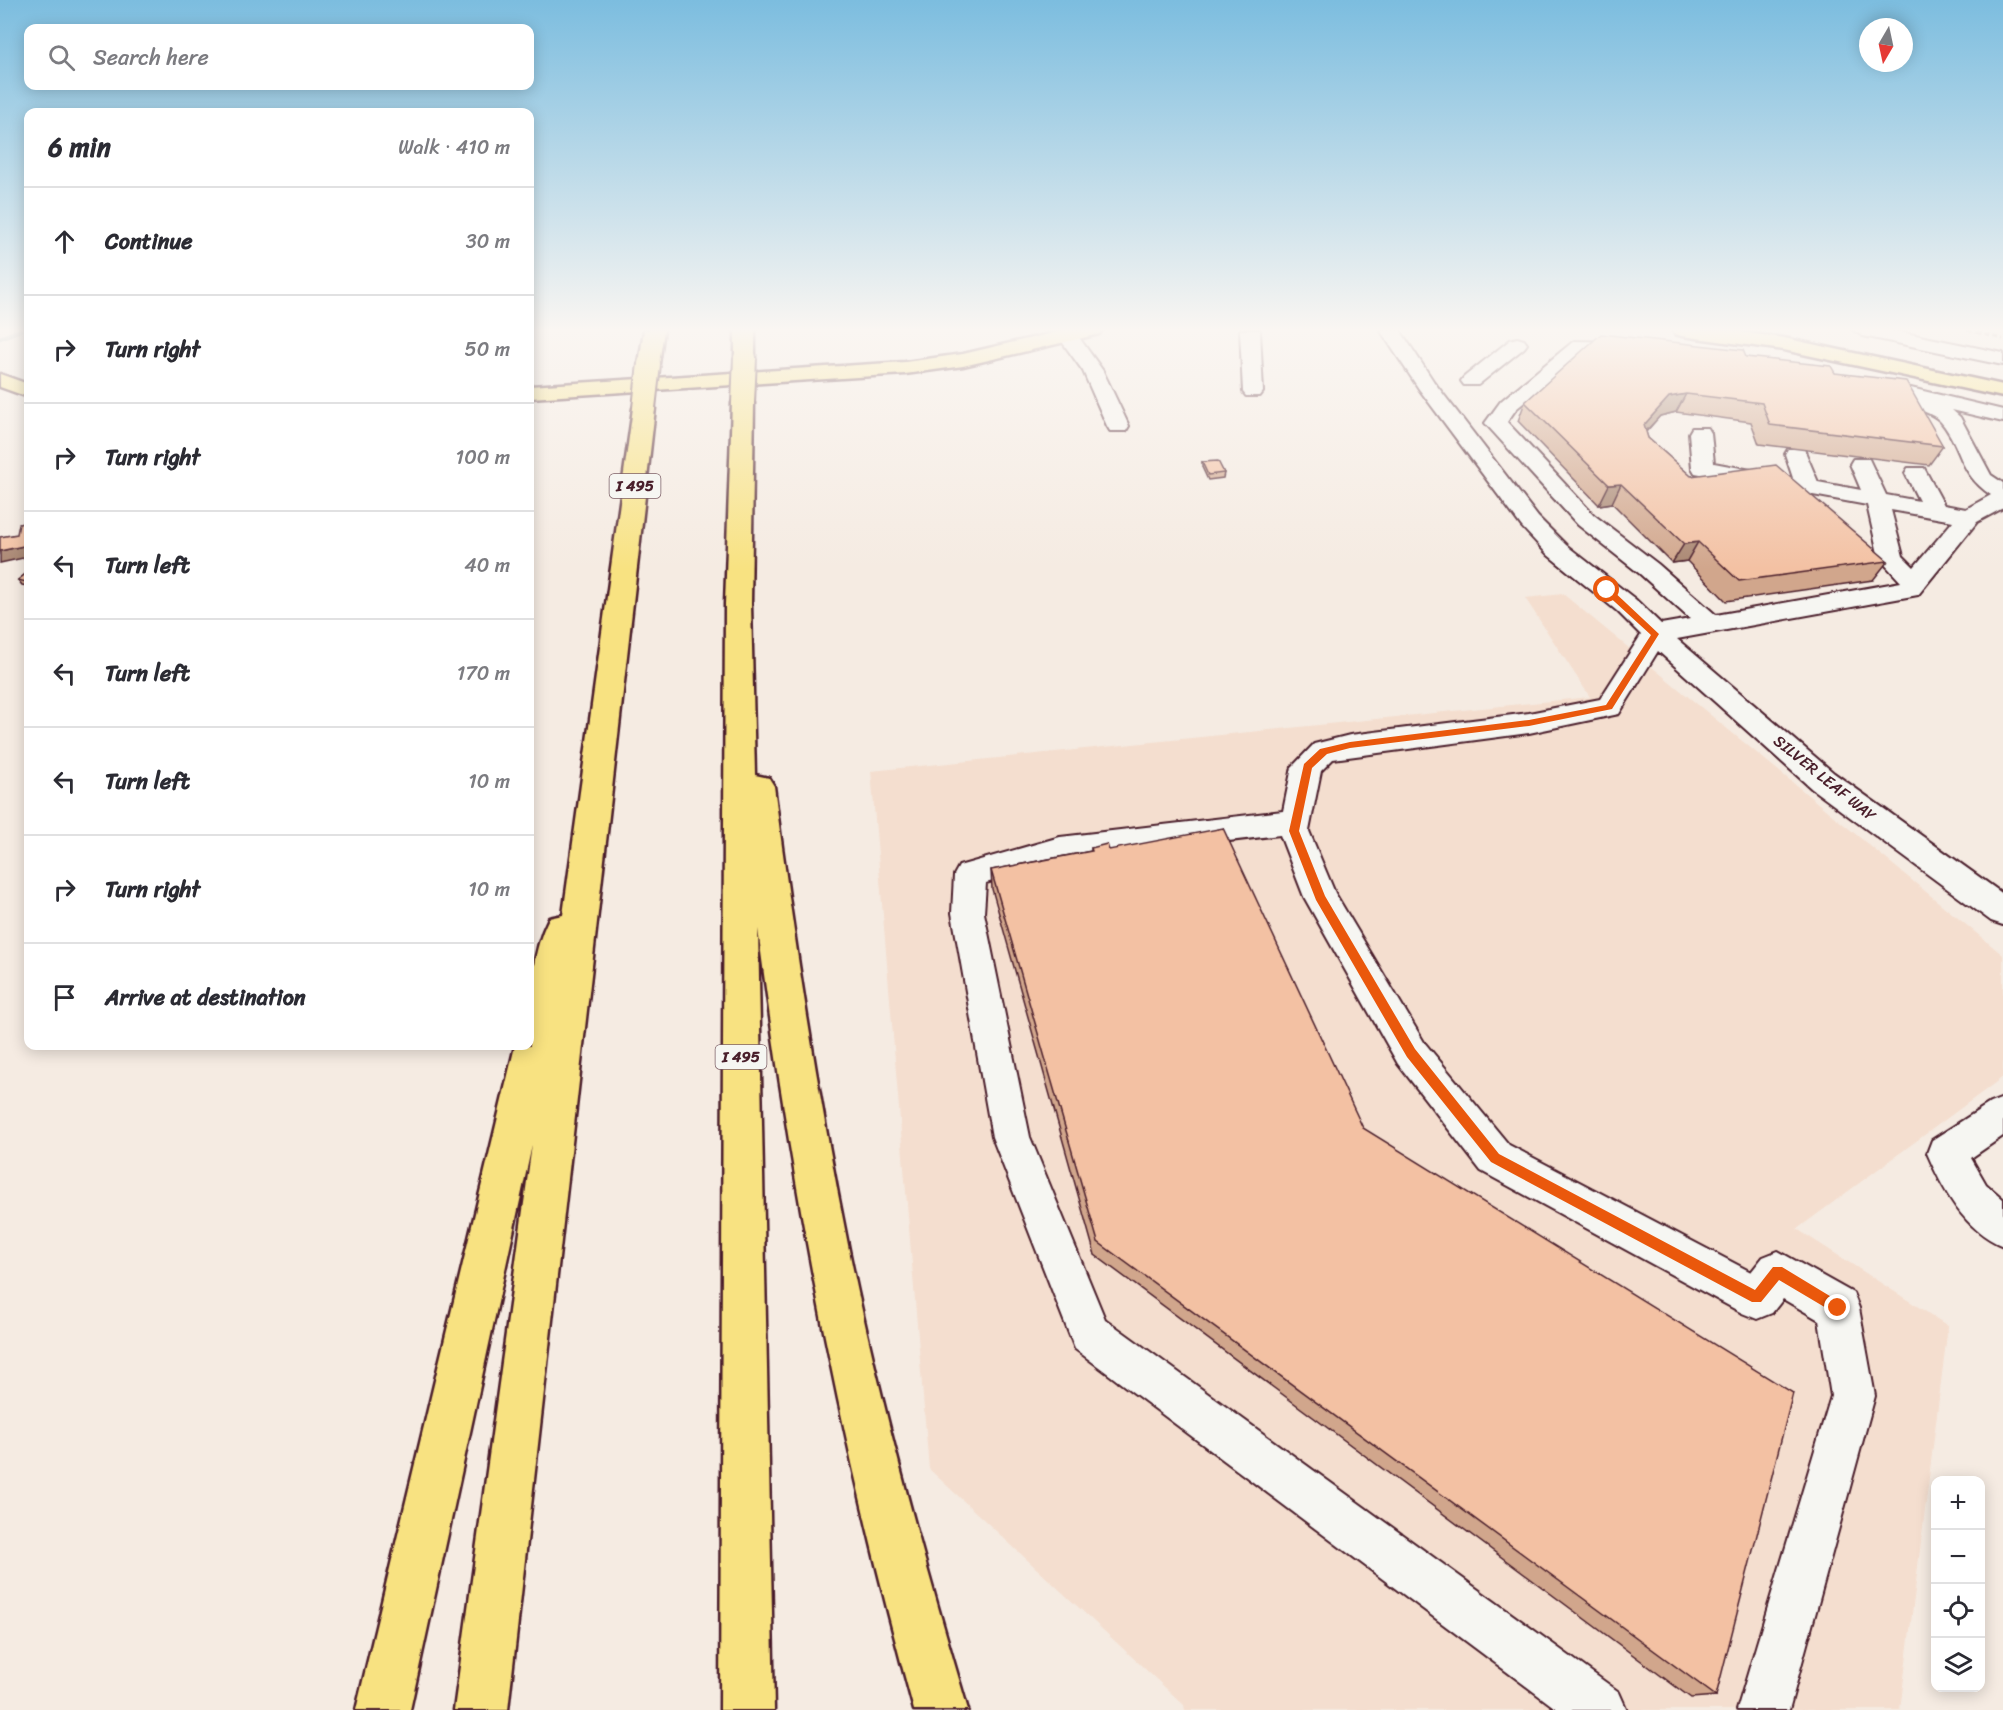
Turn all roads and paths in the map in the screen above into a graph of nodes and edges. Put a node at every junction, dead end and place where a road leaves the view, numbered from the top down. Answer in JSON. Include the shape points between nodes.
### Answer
{"nodes":[{"id":1,"x":644,"y":410,"type":"edge"},
{"id":2,"x":743,"y":410,"type":"edge"},
{"id":3,"x":1111,"y":410,"type":"edge"},
{"id":4,"x":1445,"y":410,"type":"edge"},
{"id":5,"x":1505,"y":410,"type":"edge"},
{"id":6,"x":1936,"y":410,"type":"edge"},
{"id":7,"x":1979,"y":410,"type":"edge"},
{"id":8,"x":2003,"y":416,"type":"edge"},
{"id":9,"x":1118,"y":426,"type":"dead end"},
{"id":10,"x":1700,"y":433,"type":"dead end"},
{"id":11,"x":1796,"y":454,"type":"dead end"},
{"id":12,"x":1861,"y":464,"type":"dead end"},
{"id":13,"x":1916,"y":473,"type":"dead end"},
{"id":14,"x":1808,"y":487,"type":"junction"},
{"id":15,"x":2003,"y":493,"type":"edge"},
{"id":16,"x":2003,"y":498,"type":"edge"},
{"id":17,"x":1877,"y":500,"type":"junction"},
{"id":18,"x":1935,"y":510,"type":"junction"},
{"id":19,"x":1969,"y":518,"type":"junction"},
{"id":20,"x":1915,"y":582,"type":"junction"},
{"id":21,"x":738,"y":604,"type":"junction"},
{"id":22,"x":1712,"y":624,"type":"junction"},
{"id":23,"x":1655,"y":634,"type":"junction"},
{"id":24,"x":603,"y":742,"type":"junction"},
{"id":25,"x":1296,"y":821,"type":"junction"},
{"id":26,"x":2003,"y":912,"type":"edge"},
{"id":27,"x":534,"y":1046,"type":"edge"},
{"id":28,"x":533,"y":1050,"type":"edge"},
{"id":29,"x":2003,"y":1115,"type":"edge"},
{"id":30,"x":2003,"y":1226,"type":"edge"},
{"id":31,"x":383,"y":1710,"type":"edge"},
{"id":32,"x":481,"y":1710,"type":"edge"},
{"id":33,"x":747,"y":1710,"type":"edge"},
{"id":34,"x":940,"y":1710,"type":"edge"},
{"id":35,"x":1601,"y":1710,"type":"edge"},
{"id":36,"x":1763,"y":1710,"type":"edge"}],
"edges":[{"from":1,"to":24,"type":"main road","number":"I 495","bridge":true},
{"from":2,"to":21,"type":"main road","number":"I 495","bridge":true},
{"from":3,"to":9,"type":"lane"},
{"from":4,"to":23,"type":"lane","name":"SILVER LEAF WAY","via":[[1530,522]]},
{"from":5,"to":22,"type":"lane","via":[[1496,423],[1586,520]]},
{"from":6,"to":15,"type":"lane","via":[[1949,417],[1982,479]]},
{"from":7,"to":8,"type":"lane"},
{"from":10,"to":14,"type":"lane","via":[[1703,468]]},
{"from":11,"to":14,"type":"lane"},
{"from":12,"to":17,"type":"lane"},
{"from":13,"to":18,"type":"lane"},
{"from":14,"to":17,"type":"lane"},
{"from":16,"to":19,"type":"lane"},
{"from":17,"to":18,"type":"lane"},
{"from":17,"to":20,"type":"lane","via":[[1891,558]]},
{"from":18,"to":19,"type":"lane"},
{"from":19,"to":20,"type":"lane"},
{"from":20,"to":22,"type":"lane","via":[[1909,590]]},
{"from":21,"to":33,"type":"main road","number":"I 495"},
{"from":21,"to":34,"type":"main road","via":[[778,964],[816,1192],[878,1478]]},
{"from":22,"to":23,"type":"lane"},
{"from":23,"to":25,"type":"lane","via":[[1609,707],[1529,723],[1324,751],[1307,767]]},
{"from":23,"to":26,"type":"lane","name":"SILVER LEAF WAY","via":[[1823,782]]},
{"from":24,"to":27,"type":"main road"},
{"from":24,"to":32,"type":"main road","number":"I 495"},
{"from":25,"to":35,"type":"lane","via":[[1060,849],[970,875],[968,913],[1011,1137],[1090,1334]]},
{"from":25,"to":36,"type":"lane","via":[[1294,831],[1320,897],[1411,1053],[1495,1158],[1757,1298],[1778,1272],[1838,1308],[1853,1396]]},
{"from":28,"to":31,"type":"main road"},
{"from":29,"to":30,"type":"lane","via":[[1946,1153],[1972,1198]]}]}
